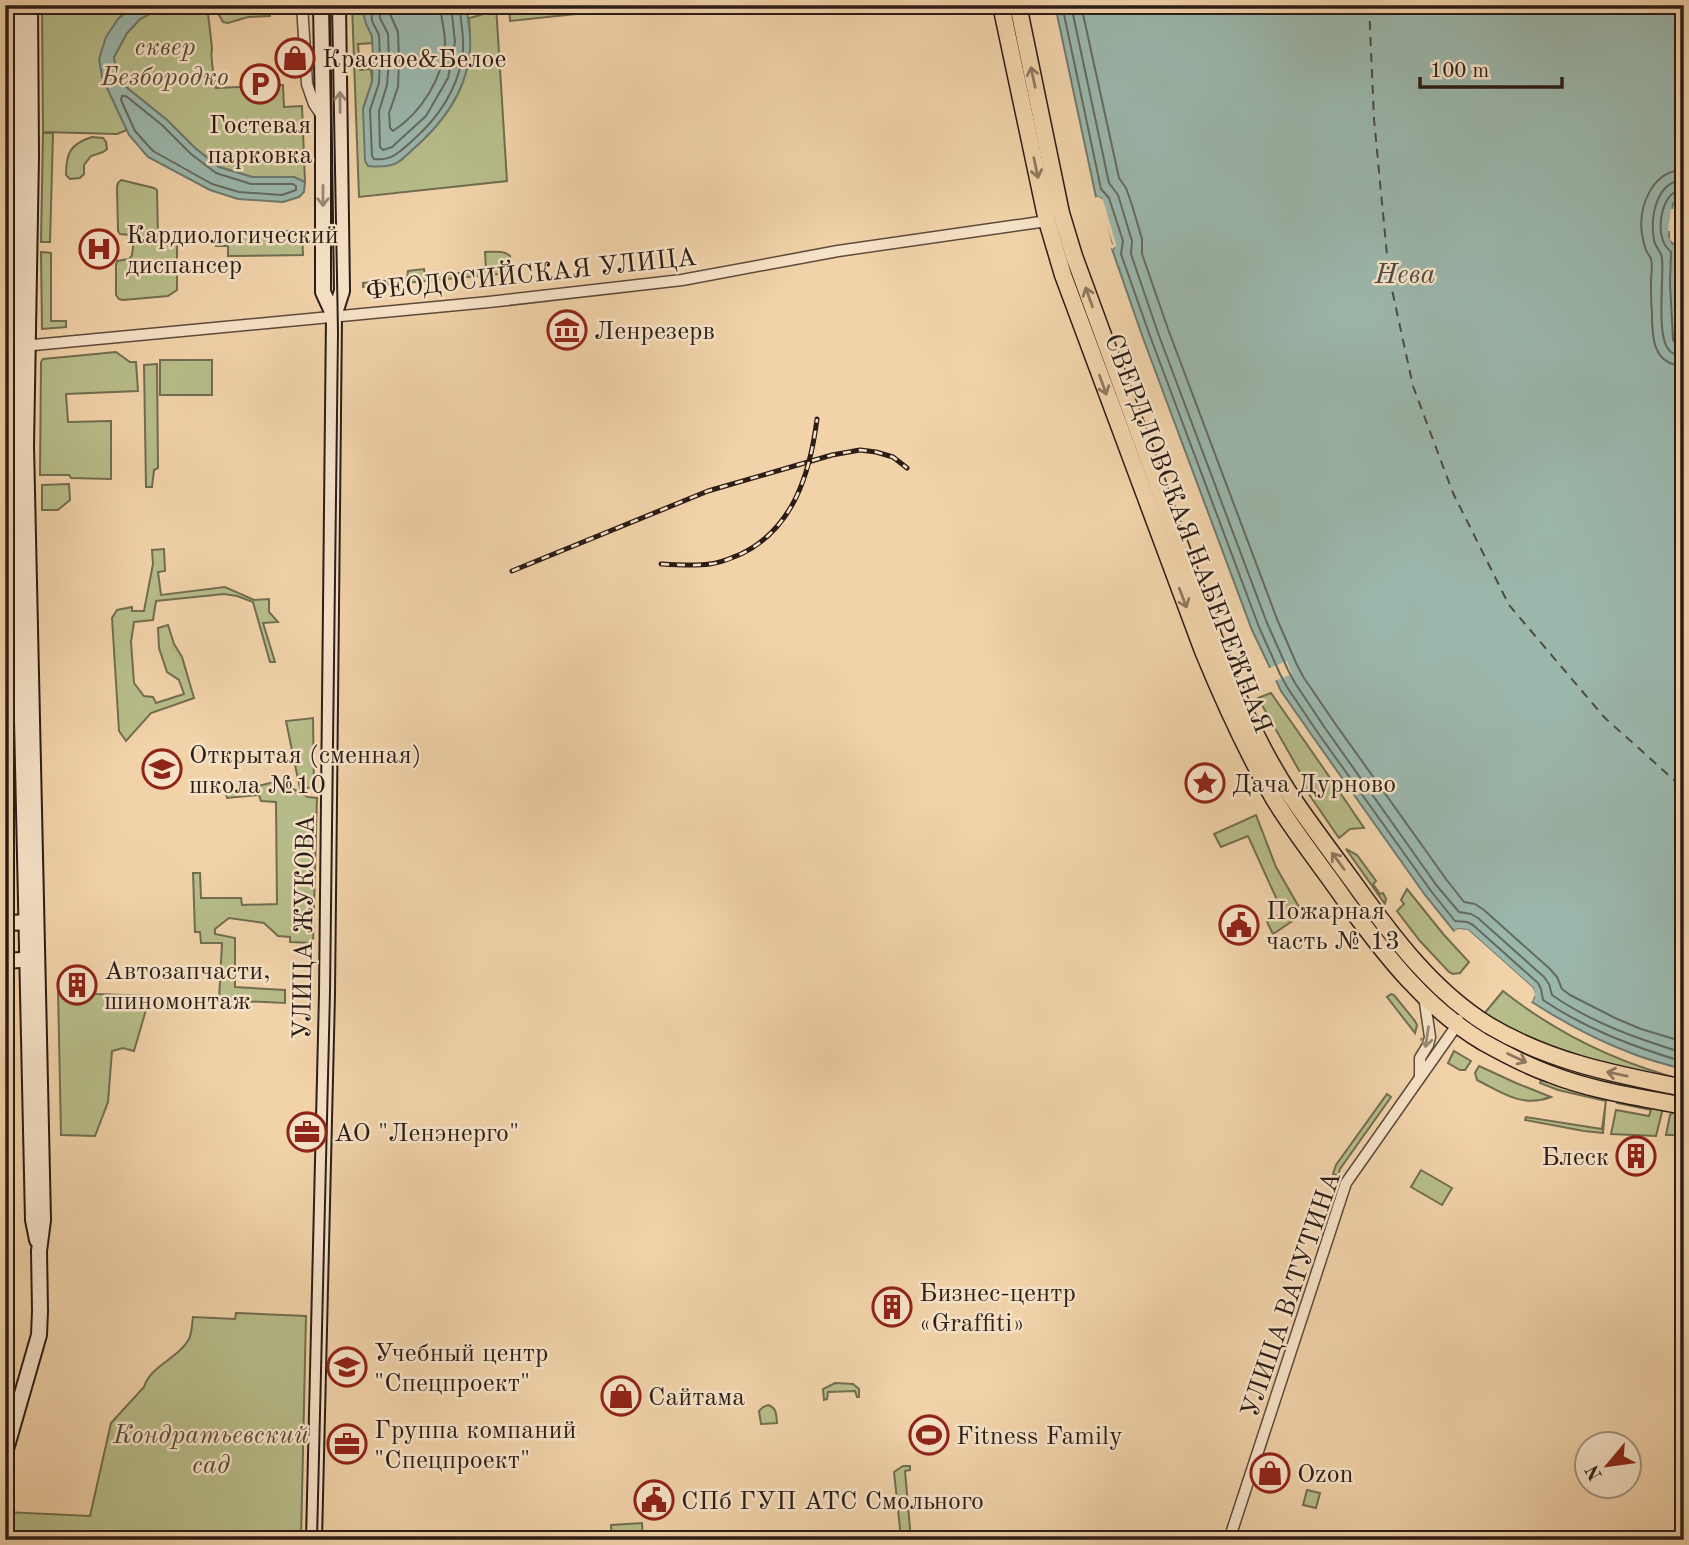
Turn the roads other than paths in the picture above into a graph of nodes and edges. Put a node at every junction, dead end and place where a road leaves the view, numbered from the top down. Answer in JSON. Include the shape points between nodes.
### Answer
{"nodes":[{"id":1,"x":20,"y":5,"type":"edge"},
{"id":2,"x":30,"y":5,"type":"edge"},
{"id":3,"x":302,"y":5,"type":"edge"},
{"id":4,"x":321,"y":5,"type":"edge"},
{"id":5,"x":338,"y":5,"type":"edge"},
{"id":6,"x":1002,"y":5,"type":"edge"},
{"id":7,"x":1018,"y":5,"type":"edge"},
{"id":8,"x":323,"y":118,"type":"junction"},
{"id":9,"x":1047,"y":221,"type":"junction"},
{"id":10,"x":334,"y":316,"type":"junction"},
{"id":11,"x":22,"y":346,"type":"junction"},
{"id":12,"x":32,"y":922,"type":"junction"},
{"id":13,"x":5,"y":923,"type":"edge"},
{"id":14,"x":32,"y":959,"type":"junction"},
{"id":15,"x":5,"y":961,"type":"edge"},
{"id":16,"x":1424,"y":996,"type":"junction"},
{"id":17,"x":1462,"y":1006,"type":"junction"},
{"id":18,"x":1457,"y":1025,"type":"junction"},
{"id":19,"x":1420,"y":1077,"type":"junction"},
{"id":20,"x":1684,"y":1088,"type":"edge"},
{"id":21,"x":1684,"y":1106,"type":"edge"},
{"id":22,"x":5,"y":1453,"type":"edge"},
{"id":23,"x":314,"y":1540,"type":"edge"},
{"id":24,"x":1229,"y":1540,"type":"edge"}],
"edges":[{"from":1,"to":11,"type":"street"},
{"from":2,"to":11,"type":"street","via":[[31,156]]},
{"from":3,"to":8,"type":"street","via":[[307,84]]},
{"from":4,"to":8,"type":"street","name":"УЛИЦА ЖУКОВА"},
{"from":10,"to":5,"type":"street","name":"УЛИЦА ЖУКОВА","one_way":true,"via":[[342,291]]},
{"from":6,"to":9,"type":"main road","name":"СВЕРДЛОВСКАЯ НАБЕРЕЖНАЯ","one_way":true},
{"from":17,"to":7,"type":"main road","name":"СВЕРДЛОВСКАЯ НАБЕРЕЖНАЯ","one_way":true,"via":[[1404,948],[1320,836],[1262,747],[1235,691],[1074,256]]},
{"from":8,"to":10,"type":"street","name":"УЛИЦА ЖУКОВА","one_way":true,"via":[[323,292]]},
{"from":9,"to":10,"type":"street","name":"ФЕОДОСИЙСКАЯ УЛИЦА","via":[[838,251],[682,280]]},
{"from":9,"to":16,"type":"main road","name":"СВЕРДЛОВСКАЯ НАБЕРЕЖНАЯ","one_way":true,"via":[[1092,356],[1203,651],[1248,753],[1306,845],[1401,973]]},
{"from":10,"to":11,"type":"street","name":"ФЕОДОСИЙСКАЯ УЛИЦА"},
{"from":10,"to":23,"type":"street","name":"УЛИЦА ЖУКОВА","via":[[327,994]]},
{"from":11,"to":12,"type":"street"},
{"from":12,"to":13,"type":"street"},
{"from":12,"to":14,"type":"street"},
{"from":14,"to":15,"type":"street"},
{"from":14,"to":22,"type":"street","via":[[43,1220],[39,1335]]},
{"from":16,"to":18,"type":"main road","name":"СВЕРДЛОВСКАЯ НАБЕРЕЖНАЯ"},
{"from":16,"to":19,"type":"street","name":"УЛИЦА ВАТУТИНА","one_way":true,"via":[[1430,1037],[1420,1058]]},
{"from":17,"to":18,"type":"street","name":"УЛИЦА ВАТУТИНА"},
{"from":20,"to":17,"type":"main road","name":"СВЕРДЛОВСКАЯ НАБЕРЕЖНАЯ","one_way":true,"via":[[1556,1058]]},
{"from":18,"to":19,"type":"street","name":"УЛИЦА ВАТУТИНА"},
{"from":18,"to":21,"type":"main road","name":"СВЕРДЛОВСКАЯ НАБЕРЕЖНАЯ","one_way":true,"via":[[1549,1074]]},
{"from":19,"to":24,"type":"street","name":"УЛИЦА ВАТУТИНА","via":[[1346,1183]]}]}
